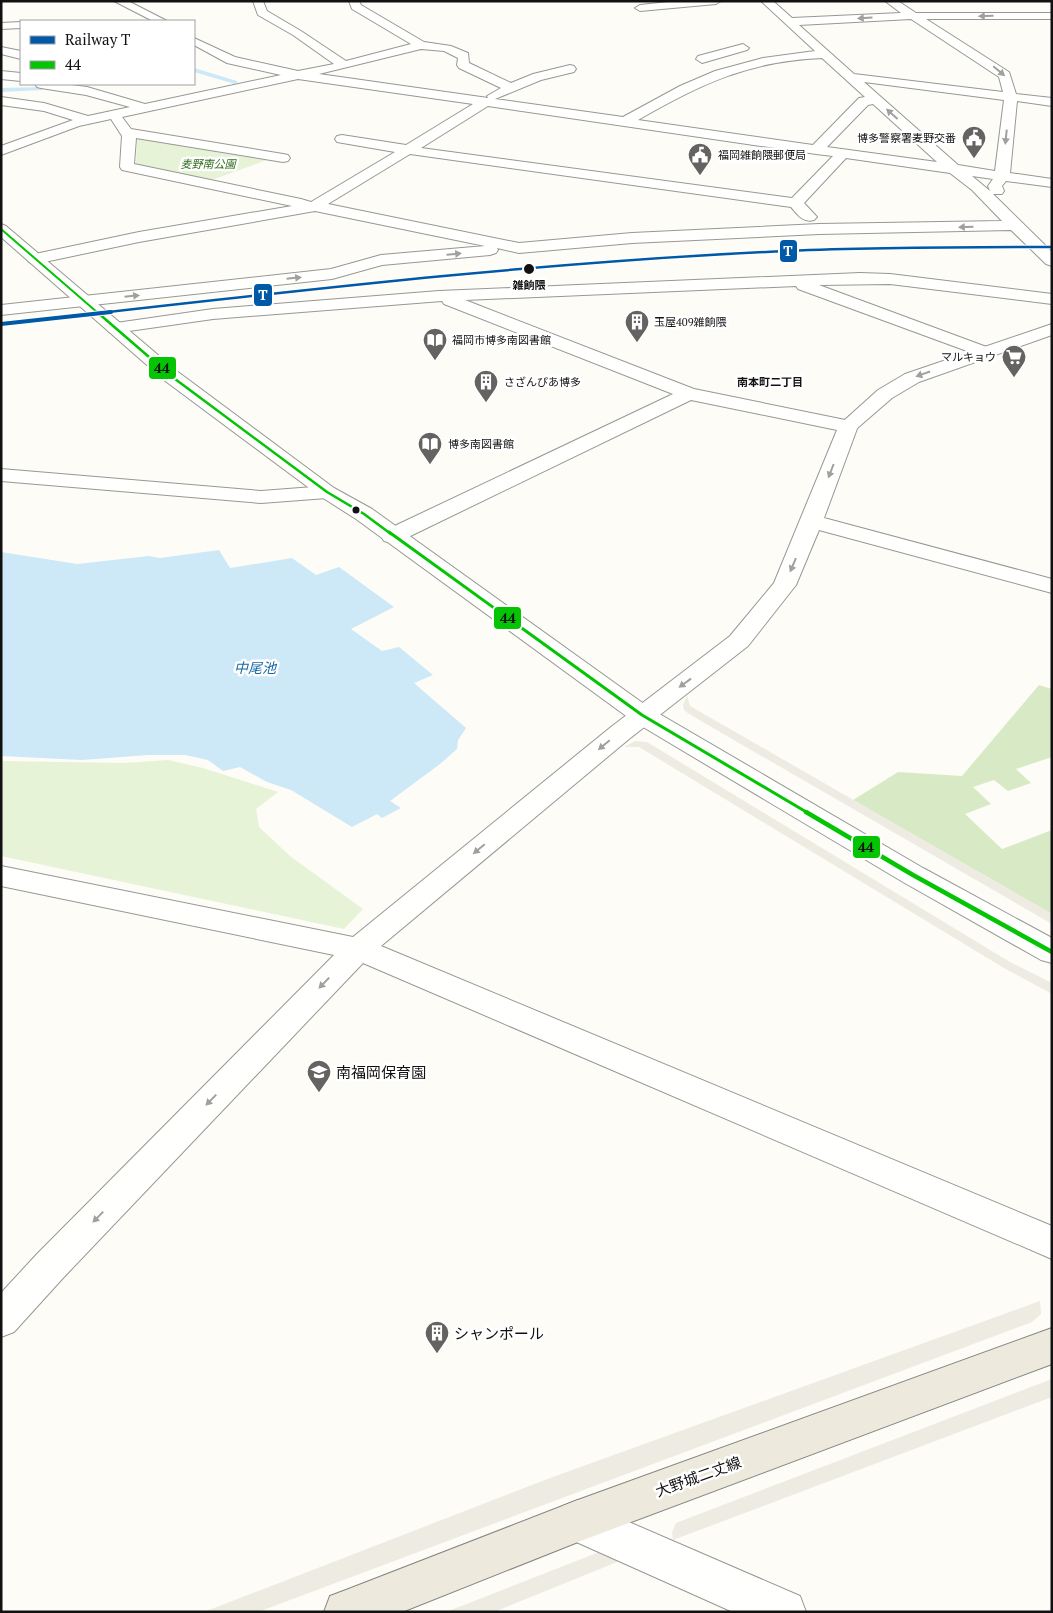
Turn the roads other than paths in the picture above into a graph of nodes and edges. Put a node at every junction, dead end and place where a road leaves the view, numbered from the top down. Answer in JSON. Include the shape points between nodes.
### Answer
{"nodes":[{"id":1,"x":119,"y":1,"type":"edge"},
{"id":2,"x":258,"y":1,"type":"edge"},
{"id":3,"x":354,"y":1,"type":"edge"},
{"id":4,"x":716,"y":1,"type":"edge"},
{"id":5,"x":766,"y":1,"type":"edge"},
{"id":6,"x":890,"y":1,"type":"edge"},
{"id":7,"x":1013,"y":6,"type":"dead end"},
{"id":8,"x":640,"y":8,"type":"dead end"},
{"id":9,"x":1026,"y":16,"type":"junction"},
{"id":10,"x":1052,"y":16,"type":"edge"},
{"id":11,"x":913,"y":17,"type":"junction"},
{"id":12,"x":159,"y":20,"type":"edge"},
{"id":13,"x":789,"y":22,"type":"junction"},
{"id":14,"x":20,"y":25,"type":"edge"},
{"id":15,"x":1,"y":26,"type":"edge"},
{"id":16,"x":1039,"y":26,"type":"dead end"},
{"id":17,"x":809,"y":40,"type":"junction"},
{"id":18,"x":790,"y":41,"type":"dead end"},
{"id":19,"x":195,"y":42,"type":"edge"},
{"id":20,"x":421,"y":45,"type":"junction"},
{"id":21,"x":753,"y":47,"type":"dead end"},
{"id":22,"x":20,"y":49,"type":"edge"},
{"id":23,"x":1,"y":50,"type":"edge"},
{"id":24,"x":824,"y":54,"type":"junction"},
{"id":25,"x":20,"y":55,"type":"edge"},
{"id":26,"x":702,"y":59,"type":"dead end"},
{"id":27,"x":232,"y":60,"type":"junction"},
{"id":28,"x":208,"y":62,"type":"dead end"},
{"id":29,"x":344,"y":65,"type":"junction"},
{"id":30,"x":570,"y":69,"type":"dead end"},
{"id":31,"x":299,"y":75,"type":"junction"},
{"id":32,"x":851,"y":77,"type":"junction"},
{"id":33,"x":48,"y":85,"type":"edge"},
{"id":34,"x":511,"y":88,"type":"junction"},
{"id":35,"x":1011,"y":97,"type":"junction"},
{"id":36,"x":876,"y":100,"type":"junction"},
{"id":37,"x":1,"y":101,"type":"edge"},
{"id":38,"x":483,"y":102,"type":"junction"},
{"id":39,"x":1052,"y":102,"type":"edge"},
{"id":40,"x":144,"y":108,"type":"junction"},
{"id":41,"x":114,"y":114,"type":"junction"},
{"id":42,"x":85,"y":120,"type":"junction"},
{"id":43,"x":624,"y":122,"type":"junction"},
{"id":44,"x":126,"y":132,"type":"junction"},
{"id":45,"x":342,"y":139,"type":"dead end"},
{"id":46,"x":408,"y":150,"type":"junction"},
{"id":47,"x":816,"y":150,"type":"junction"},
{"id":48,"x":1,"y":151,"type":"edge"},
{"id":49,"x":842,"y":154,"type":"junction"},
{"id":50,"x":283,"y":158,"type":"dead end"},
{"id":51,"x":955,"y":169,"type":"junction"},
{"id":52,"x":1002,"y":176,"type":"junction"},
{"id":53,"x":1052,"y":183,"type":"edge"},
{"id":54,"x":796,"y":203,"type":"junction"},
{"id":55,"x":315,"y":206,"type":"junction"},
{"id":56,"x":1015,"y":225,"type":"junction"},
{"id":57,"x":1,"y":229,"type":"edge"},
{"id":58,"x":819,"y":229,"type":"junction"},
{"id":59,"x":518,"y":248,"type":"junction"},
{"id":60,"x":1050,"y":258,"type":"edge"},
{"id":61,"x":35,"y":259,"type":"junction"},
{"id":62,"x":791,"y":280,"type":"junction"},
{"id":63,"x":439,"y":296,"type":"junction"},
{"id":64,"x":1052,"y":299,"type":"edge"},
{"id":65,"x":84,"y":301,"type":"junction"},
{"id":66,"x":1,"y":310,"type":"edge"},
{"id":67,"x":115,"y":328,"type":"junction"},
{"id":68,"x":1052,"y":328,"type":"edge"},
{"id":69,"x":986,"y":353,"type":"junction"},
{"id":70,"x":689,"y":394,"type":"junction"},
{"id":71,"x":848,"y":426,"type":"junction"},
{"id":72,"x":1,"y":475,"type":"edge"},
{"id":73,"x":327,"y":492,"type":"junction"},
{"id":74,"x":812,"y":521,"type":"junction"},
{"id":75,"x":392,"y":536,"type":"junction"},
{"id":76,"x":1052,"y":586,"type":"edge"},
{"id":77,"x":642,"y":715,"type":"junction"},
{"id":78,"x":1,"y":876,"type":"edge"},
{"id":79,"x":358,"y":948,"type":"junction"},
{"id":80,"x":1052,"y":952,"type":"edge"},
{"id":81,"x":1052,"y":1244,"type":"edge"},
{"id":82,"x":1,"y":1320,"type":"edge"},
{"id":83,"x":1052,"y":1346,"type":"edge"},
{"id":84,"x":578,"y":1521,"type":"junction"},
{"id":85,"x":346,"y":1612,"type":"edge"},
{"id":86,"x":784,"y":1612,"type":"edge"}],
"edges":[{"from":1,"to":12,"type":"street"},
{"from":2,"to":29,"type":"street","via":[[262,13]]},
{"from":3,"to":20,"type":"street","via":[[356,7]]},
{"from":4,"to":8,"type":"street"},
{"from":5,"to":13,"type":"street"},
{"from":6,"to":11,"type":"street"},
{"from":7,"to":9,"type":"street"},
{"from":9,"to":10,"type":"street"},
{"from":9,"to":11,"type":"street","one_way":true},
{"from":9,"to":16,"type":"street"},
{"from":11,"to":13,"type":"street","one_way":true},
{"from":11,"to":35,"type":"street","one_way":true,"via":[[1002,72]]},
{"from":13,"to":17,"type":"street"},
{"from":14,"to":15,"type":"street"},
{"from":17,"to":18,"type":"street"},
{"from":17,"to":24,"type":"street"},
{"from":19,"to":27,"type":"street"},
{"from":20,"to":29,"type":"street"},
{"from":20,"to":34,"type":"street","via":[[454,51],[464,56],[463,65]]},
{"from":21,"to":26,"type":"street"},
{"from":22,"to":23,"type":"street"},
{"from":23,"to":25,"type":"street"},
{"from":24,"to":32,"type":"street"},
{"from":24,"to":43,"type":"street","via":[[805,54],[742,66],[703,80]]},
{"from":27,"to":28,"type":"street"},
{"from":27,"to":31,"type":"street"},
{"from":29,"to":31,"type":"street"},
{"from":30,"to":34,"type":"street","via":[[537,77]]},
{"from":31,"to":38,"type":"street"},
{"from":31,"to":40,"type":"street"},
{"from":32,"to":35,"type":"street"},
{"from":32,"to":36,"type":"street"},
{"from":33,"to":40,"type":"street","via":[[87,91]]},
{"from":34,"to":38,"type":"street"},
{"from":35,"to":39,"type":"street"},
{"from":35,"to":52,"type":"street","one_way":true},
{"from":36,"to":47,"type":"street","via":[[864,101]]},
{"from":51,"to":36,"type":"street","one_way":true},
{"from":37,"to":42,"type":"street","via":[[32,105]]},
{"from":38,"to":43,"type":"street"},
{"from":38,"to":46,"type":"street"},
{"from":40,"to":41,"type":"street"},
{"from":41,"to":42,"type":"street"},
{"from":41,"to":44,"type":"street"},
{"from":42,"to":48,"type":"street"},
{"from":43,"to":47,"type":"street"},
{"from":44,"to":50,"type":"street"},
{"from":44,"to":55,"type":"street","via":[[129,136],[127,167]]},
{"from":45,"to":46,"type":"street"},
{"from":46,"to":54,"type":"street"},
{"from":46,"to":55,"type":"street"},
{"from":47,"to":49,"type":"street"},
{"from":49,"to":51,"type":"street"},
{"from":49,"to":54,"type":"street"},
{"from":51,"to":52,"type":"street"},
{"from":51,"to":56,"type":"street"},
{"from":52,"to":53,"type":"street"},
{"from":52,"to":56,"type":"street","via":[[995,186]]},
{"from":54,"to":58,"type":"street"},
{"from":55,"to":59,"type":"street"},
{"from":55,"to":61,"type":"street"},
{"from":56,"to":58,"type":"street","one_way":true},
{"from":56,"to":60,"type":"street"},
{"from":57,"to":61,"type":"street"},
{"from":58,"to":59,"type":"street","via":[[632,238]]},
{"from":65,"to":59,"type":"street","one_way":true,"via":[[332,274],[381,260]]},
{"from":61,"to":65,"type":"street"},
{"from":62,"to":63,"type":"street"},
{"from":62,"to":64,"type":"street","via":[[890,279]]},
{"from":62,"to":69,"type":"street"},
{"from":63,"to":67,"type":"street","via":[[213,314]]},
{"from":63,"to":70,"type":"street"},
{"from":65,"to":66,"type":"street"},
{"from":65,"to":67,"type":"street"},
{"from":67,"to":73,"type":"street","via":[[171,376]]},
{"from":68,"to":69,"type":"street"},
{"from":69,"to":71,"type":"street","one_way":true,"via":[[912,378],[886,394]]},
{"from":70,"to":71,"type":"street"},
{"from":70,"to":75,"type":"street"},
{"from":71,"to":74,"type":"street","one_way":true},
{"from":72,"to":73,"type":"street","via":[[261,497]]},
{"from":73,"to":75,"type":"street","via":[[364,514]]},
{"from":74,"to":76,"type":"street"},
{"from":74,"to":77,"type":"street","one_way":true,"via":[[785,585],[739,641]]},
{"from":75,"to":77,"type":"street"},
{"from":77,"to":79,"type":"street","one_way":true},
{"from":77,"to":80,"type":"street","via":[[913,875]]},
{"from":78,"to":79,"type":"street"},
{"from":79,"to":81,"type":"street"},
{"from":79,"to":82,"type":"street","one_way":true},
{"from":83,"to":84,"type":"main road","name":"大野城二丈線"},
{"from":84,"to":85,"type":"main road","name":"大野城二丈線"},
{"from":84,"to":86,"type":"street"}]}
